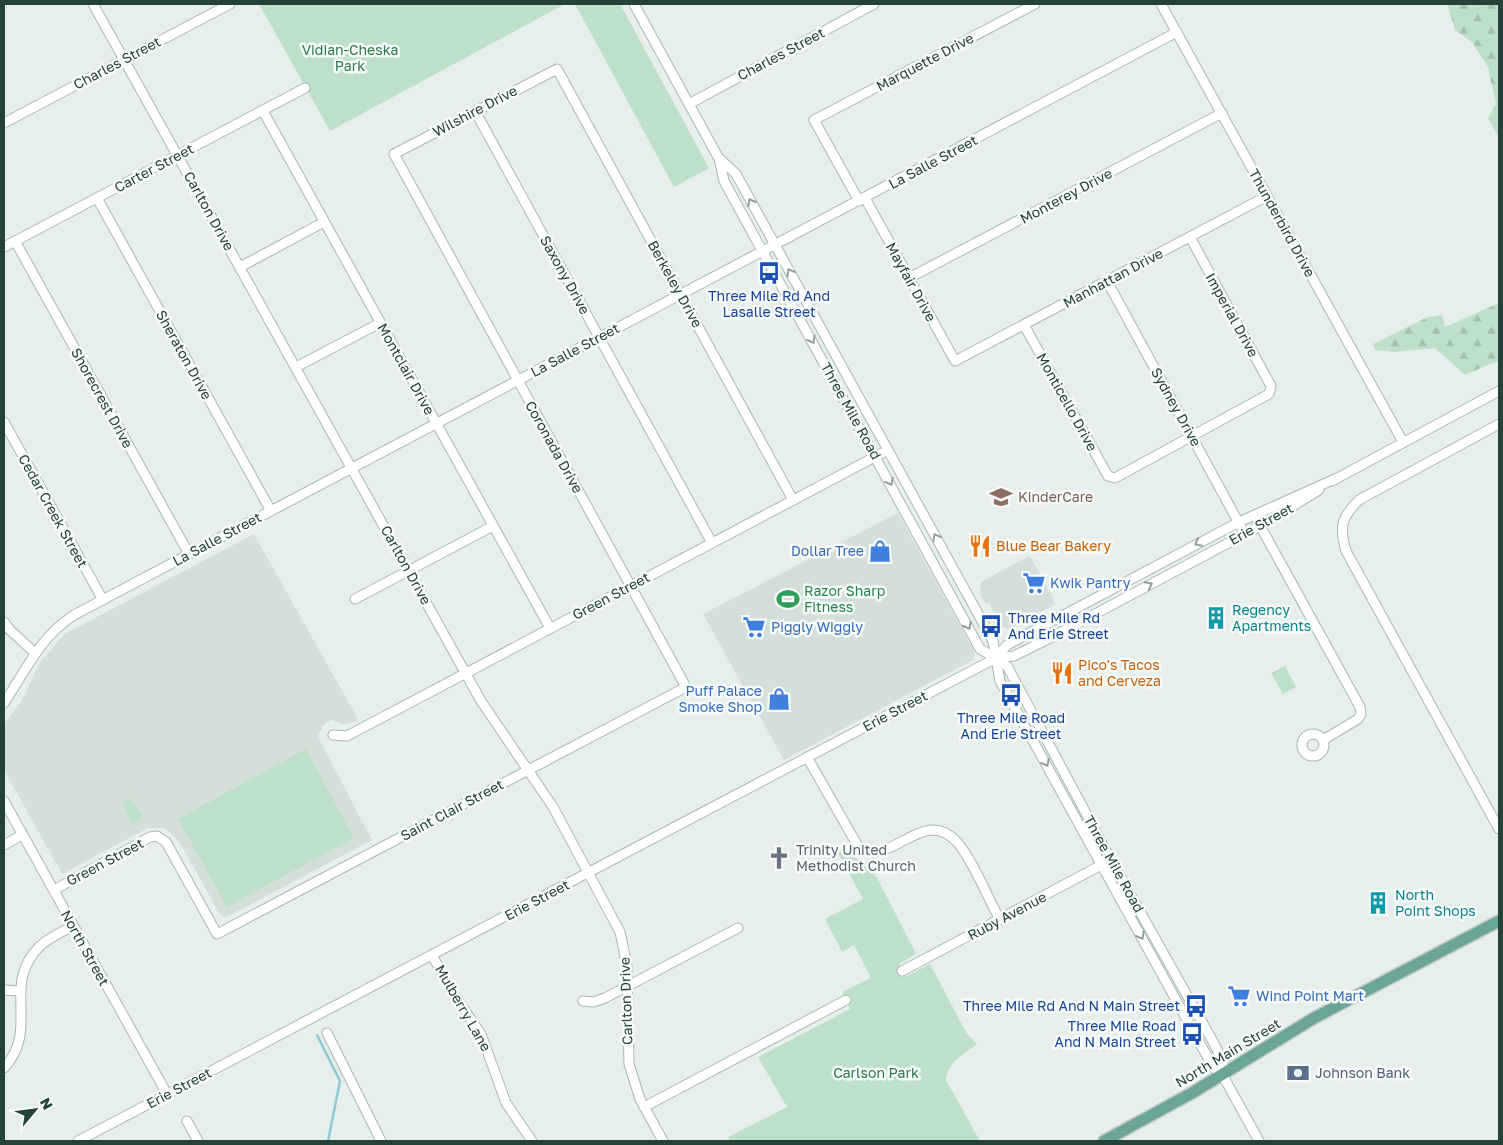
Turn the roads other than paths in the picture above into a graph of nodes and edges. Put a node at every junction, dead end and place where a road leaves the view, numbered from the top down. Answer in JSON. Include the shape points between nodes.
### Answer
{"nodes":[{"id":1,"x":94,"y":4,"type":"edge"},
{"id":2,"x":230,"y":4,"type":"edge"},
{"id":3,"x":634,"y":4,"type":"edge"},
{"id":4,"x":874,"y":4,"type":"edge"},
{"id":5,"x":1035,"y":4,"type":"edge"},
{"id":6,"x":1162,"y":4,"type":"edge"},
{"id":7,"x":1177,"y":32,"type":"junction"},
{"id":8,"x":125,"y":59,"type":"junction"},
{"id":9,"x":557,"y":69,"type":"joint"},
{"id":10,"x":305,"y":88,"type":"dead end"},
{"id":11,"x":689,"y":104,"type":"junction"},
{"id":12,"x":263,"y":110,"type":"junction"},
{"id":13,"x":475,"y":112,"type":"junction"},
{"id":14,"x":1222,"y":113,"type":"junction"},
{"id":15,"x":814,"y":120,"type":"joint"},
{"id":16,"x":4,"y":123,"type":"edge"},
{"id":17,"x":394,"y":154,"type":"joint"},
{"id":18,"x":178,"y":155,"type":"junction"},
{"id":19,"x":718,"y":157,"type":"junction"},
{"id":20,"x":1267,"y":196,"type":"junction"},
{"id":21,"x":97,"y":198,"type":"junction"},
{"id":22,"x":862,"y":200,"type":"junction"},
{"id":23,"x":324,"y":222,"type":"junction"},
{"id":24,"x":1190,"y":237,"type":"junction"},
{"id":25,"x":15,"y":241,"type":"junction"},
{"id":26,"x":775,"y":245,"type":"junction"},
{"id":27,"x":4,"y":247,"type":"edge"},
{"id":28,"x":763,"y":251,"type":"junction"},
{"id":29,"x":240,"y":266,"type":"junction"},
{"id":30,"x":910,"y":278,"type":"junction"},
{"id":31,"x":1107,"y":281,"type":"junction"},
{"id":32,"x":681,"y":295,"type":"junction"},
{"id":33,"x":380,"y":323,"type":"junction"},
{"id":34,"x":1024,"y":325,"type":"junction"},
{"id":35,"x":599,"y":338,"type":"junction"},
{"id":36,"x":959,"y":359,"type":"joint"},
{"id":37,"x":296,"y":367,"type":"junction"},
{"id":38,"x":518,"y":381,"type":"junction"},
{"id":39,"x":1499,"y":391,"type":"edge"},
{"id":40,"x":4,"y":422,"type":"edge"},
{"id":41,"x":436,"y":424,"type":"junction"},
{"id":42,"x":1499,"y":424,"type":"edge"},
{"id":43,"x":1192,"y":436,"type":"junction"},
{"id":44,"x":1403,"y":442,"type":"junction"},
{"id":45,"x":888,"y":450,"type":"junction"},
{"id":46,"x":876,"y":456,"type":"junction"},
{"id":47,"x":352,"y":468,"type":"junction"},
{"id":48,"x":1337,"y":478,"type":"junction"},
{"id":49,"x":793,"y":500,"type":"junction"},
{"id":50,"x":270,"y":511,"type":"junction"},
{"id":51,"x":1254,"y":515,"type":"junction"},
{"id":52,"x":1239,"y":522,"type":"junction"},
{"id":53,"x":493,"y":526,"type":"junction"},
{"id":54,"x":1260,"y":526,"type":"junction"},
{"id":55,"x":1245,"y":533,"type":"junction"},
{"id":56,"x":712,"y":543,"type":"junction"},
{"id":57,"x":189,"y":554,"type":"junction"},
{"id":58,"x":409,"y":570,"type":"junction"},
{"id":59,"x":1126,"y":582,"type":"junction"},
{"id":60,"x":630,"y":586,"type":"junction"},
{"id":61,"x":1132,"y":594,"type":"junction"},
{"id":62,"x":355,"y":599,"type":"dead end"},
{"id":63,"x":103,"y":600,"type":"junction"},
{"id":64,"x":1069,"y":612,"type":"junction"},
{"id":65,"x":4,"y":622,"type":"edge"},
{"id":66,"x":1075,"y":624,"type":"junction"},
{"id":67,"x":550,"y":628,"type":"junction"},
{"id":68,"x":35,"y":653,"type":"junction"},
{"id":69,"x":996,"y":658,"type":"junction"},
{"id":70,"x":466,"y":673,"type":"junction"},
{"id":71,"x":686,"y":687,"type":"joint"},
{"id":72,"x":4,"y":703,"type":"edge"},
{"id":73,"x":333,"y":735,"type":"dead end"},
{"id":74,"x":1323,"y":740,"type":"dead end"},
{"id":75,"x":807,"y":757,"type":"junction"},
{"id":76,"x":528,"y":770,"type":"junction"},
{"id":77,"x":4,"y":801,"type":"edge"},
{"id":78,"x":1499,"y":829,"type":"edge"},
{"id":79,"x":22,"y":835,"type":"junction"},
{"id":80,"x":157,"y":836,"type":"joint"},
{"id":81,"x":4,"y":845,"type":"edge"},
{"id":82,"x":1111,"y":860,"type":"junction"},
{"id":83,"x":1102,"y":865,"type":"junction"},
{"id":84,"x":589,"y":872,"type":"junction"},
{"id":85,"x":54,"y":890,"type":"junction"},
{"id":86,"x":1000,"y":920,"type":"junction"},
{"id":87,"x":1499,"y":921,"type":"edge"},
{"id":88,"x":73,"y":926,"type":"junction"},
{"id":89,"x":738,"y":928,"type":"dead end"},
{"id":90,"x":432,"y":955,"type":"junction"},
{"id":91,"x":902,"y":971,"type":"dead end"},
{"id":92,"x":628,"y":986,"type":"junction"},
{"id":93,"x":4,"y":990,"type":"edge"},
{"id":94,"x":18,"y":991,"type":"junction"},
{"id":95,"x":846,"y":1000,"type":"dead end"},
{"id":96,"x":583,"y":1001,"type":"dead end"},
{"id":97,"x":327,"y":1033,"type":"dead end"},
{"id":98,"x":4,"y":1068,"type":"edge"},
{"id":99,"x":1222,"y":1074,"type":"junction"},
{"id":100,"x":167,"y":1094,"type":"junction"},
{"id":101,"x":644,"y":1107,"type":"junction"},
{"id":102,"x":187,"y":1121,"type":"dead end"},
{"id":103,"x":78,"y":1141,"type":"edge"},
{"id":104,"x":198,"y":1141,"type":"edge"},
{"id":105,"x":381,"y":1141,"type":"edge"},
{"id":106,"x":532,"y":1141,"type":"edge"},
{"id":107,"x":663,"y":1141,"type":"edge"},
{"id":108,"x":1104,"y":1141,"type":"edge"},
{"id":109,"x":1259,"y":1141,"type":"edge"}],
"edges":[{"from":1,"to":8,"type":"street","name":"Carlton Drive"},
{"from":2,"to":8,"type":"street","name":"Charles Street"},
{"from":3,"to":11,"type":"street","name":"Three Mile Road"},
{"from":4,"to":11,"type":"street","name":"Charles Street"},
{"from":5,"to":15,"type":"street","name":"Marquette Drive"},
{"from":6,"to":7,"type":"street","name":"Thunderbird Drive"},
{"from":7,"to":14,"type":"street","name":"Thunderbird Drive"},
{"from":7,"to":22,"type":"street","name":"La Salle Street"},
{"from":8,"to":16,"type":"street","name":"Charles Street"},
{"from":8,"to":18,"type":"street","name":"Carlton Drive"},
{"from":9,"to":13,"type":"street","name":"Wilshire Drive"},
{"from":9,"to":32,"type":"street","name":"Berkeley Drive"},
{"from":10,"to":12,"type":"street","name":"Carter Street"},
{"from":11,"to":19,"type":"street","name":"Three Mile Road"},
{"from":12,"to":18,"type":"street","name":"Carter Street"},
{"from":12,"to":23,"type":"street","name":"Montclair Drive"},
{"from":13,"to":17,"type":"street","name":"Wilshire Drive"},
{"from":13,"to":35,"type":"street","name":"Saxony Drive"},
{"from":14,"to":20,"type":"street","name":"Thunderbird Drive"},
{"from":14,"to":30,"type":"street","name":"Monterey Drive"},
{"from":15,"to":22,"type":"street","name":"Mayfair Drive"},
{"from":17,"to":38,"type":"street","name":"Coronada Drive"},
{"from":18,"to":21,"type":"street","name":"Carter Street"},
{"from":18,"to":29,"type":"street","name":"Carlton Drive"},
{"from":26,"to":19,"type":"street","name":"Three Mile Road","one_way":true,"via":[[736,174]]},
{"from":19,"to":28,"type":"street","name":"Three Mile Road","via":[[724,181]]},
{"from":20,"to":24,"type":"street","name":"Manhattan Drive"},
{"from":20,"to":44,"type":"street","name":"Thunderbird Drive"},
{"from":21,"to":25,"type":"street","name":"Carter Street"},
{"from":21,"to":50,"type":"street","name":"Sheraton Drive"},
{"from":22,"to":26,"type":"street","name":"La Salle Street"},
{"from":22,"to":30,"type":"street","name":"Mayfair Drive"},
{"from":23,"to":29,"type":"street"},
{"from":23,"to":33,"type":"street","name":"Montclair Drive"},
{"from":24,"to":31,"type":"street","name":"Manhattan Drive"},
{"from":24,"to":43,"type":"street","name":"Imperial Drive","via":[[1271,386],[1270,393]]},
{"from":25,"to":27,"type":"street","name":"Carter Street"},
{"from":25,"to":57,"type":"street","name":"Shorecrest Drive"},
{"from":26,"to":28,"type":"street","name":"La Salle Street"},
{"from":45,"to":26,"type":"street","name":"Three Mile Road","one_way":true},
{"from":28,"to":32,"type":"street","name":"La Salle Street"},
{"from":28,"to":46,"type":"street","name":"Three Mile Road","one_way":true},
{"from":29,"to":37,"type":"street","name":"Carlton Drive"},
{"from":30,"to":36,"type":"street","name":"Mayfair Drive","via":[[955,361]]},
{"from":31,"to":34,"type":"street","name":"Manhattan Drive"},
{"from":31,"to":43,"type":"street","name":"Sydney Drive"},
{"from":32,"to":35,"type":"street","name":"La Salle Street"},
{"from":32,"to":49,"type":"street","name":"Berkeley Drive"},
{"from":33,"to":37,"type":"street"},
{"from":33,"to":41,"type":"street","name":"Montclair Drive"},
{"from":34,"to":36,"type":"street","name":"Manhattan Drive"},
{"from":34,"to":43,"type":"street","name":"Monticello Drive","via":[[1111,478]]},
{"from":35,"to":38,"type":"street","name":"La Salle Street"},
{"from":35,"to":56,"type":"street","name":"Saxony Drive"},
{"from":37,"to":47,"type":"street","name":"Carlton Drive"},
{"from":38,"to":41,"type":"street","name":"La Salle Street"},
{"from":38,"to":60,"type":"street","name":"Coronada Drive"},
{"from":39,"to":44,"type":"street","name":"Erie Street"},
{"from":40,"to":63,"type":"street","name":"Cedar Creek Street"},
{"from":41,"to":47,"type":"street","name":"La Salle Street"},
{"from":41,"to":53,"type":"street","name":"Montclair Drive"},
{"from":42,"to":78,"type":"street","via":[[1359,500],[1344,520],[1342,535],[1346,552]]},
{"from":43,"to":52,"type":"street","name":"Sydney Drive"},
{"from":44,"to":48,"type":"street","name":"Erie Street"},
{"from":45,"to":46,"type":"street","name":"Green Street"},
{"from":69,"to":45,"type":"street","name":"Three Mile Road","one_way":true,"via":[[993,642]]},
{"from":46,"to":49,"type":"street","name":"Green Street"},
{"from":46,"to":69,"type":"street","name":"Three Mile Road","one_way":true,"via":[[980,649]]},
{"from":47,"to":50,"type":"street","name":"La Salle Street"},
{"from":47,"to":58,"type":"street","name":"Carlton Drive"},
{"from":48,"to":51,"type":"street","name":"Erie Street"},
{"from":48,"to":54,"type":"street","name":"Erie Street"},
{"from":49,"to":56,"type":"street","name":"Green Street"},
{"from":50,"to":57,"type":"street","name":"La Salle Street"},
{"from":51,"to":52,"type":"street","name":"Erie Street"},
{"from":51,"to":54,"type":"street"},
{"from":52,"to":55,"type":"street","name":"Sydney Drive"},
{"from":52,"to":59,"type":"street","name":"Erie Street","one_way":true},
{"from":53,"to":58,"type":"street"},
{"from":53,"to":67,"type":"street","name":"Montclair Drive"},
{"from":54,"to":55,"type":"street","name":"Erie Street"},
{"from":54,"to":74,"type":"street","via":[[1360,707],[1358,719]]},
{"from":61,"to":55,"type":"street","name":"Erie Street","one_way":true},
{"from":56,"to":60,"type":"street","name":"Green Street"},
{"from":57,"to":63,"type":"street","name":"La Salle Street"},
{"from":58,"to":62,"type":"street"},
{"from":58,"to":70,"type":"street","name":"Carlton Drive"},
{"from":59,"to":61,"type":"street"},
{"from":59,"to":64,"type":"street","name":"Erie Street"},
{"from":60,"to":67,"type":"street","name":"Green Street"},
{"from":60,"to":71,"type":"street","name":"Coronada Drive"},
{"from":61,"to":66,"type":"street","name":"Erie Street"},
{"from":63,"to":68,"type":"street","name":"La Salle Street","via":[[63,622]]},
{"from":64,"to":66,"type":"street"},
{"from":64,"to":69,"type":"street","name":"Erie Street","via":[[1007,645]]},
{"from":65,"to":68,"type":"street"},
{"from":66,"to":69,"type":"street","name":"Erie Street","via":[[1014,656]]},
{"from":67,"to":70,"type":"street","name":"Green Street"},
{"from":68,"to":72,"type":"street","name":"La Salle Street"},
{"from":69,"to":75,"type":"street","name":"Erie Street"},
{"from":69,"to":82,"type":"street","name":"Three Mile Road","via":[[1007,666]]},
{"from":69,"to":83,"type":"street","name":"Three Mile Road","one_way":true,"via":[[1000,681]]},
{"from":70,"to":73,"type":"street","name":"Green Street","via":[[347,736]]},
{"from":70,"to":76,"type":"street","name":"Carlton Drive","via":[[493,720]]},
{"from":71,"to":76,"type":"street","name":"Saint Clair Street"},
{"from":75,"to":84,"type":"street","name":"Erie Street"},
{"from":75,"to":86,"type":"street","via":[[859,848],[871,853],[924,831],[948,834],[963,849]]},
{"from":76,"to":80,"type":"street","name":"Saint Clair Street","via":[[217,934],[166,842]]},
{"from":76,"to":84,"type":"street","name":"Carlton Drive"},
{"from":77,"to":79,"type":"street","name":"North Street"},
{"from":79,"to":81,"type":"street"},
{"from":79,"to":85,"type":"street","name":"North Street"},
{"from":80,"to":85,"type":"street","name":"Green Street"},
{"from":82,"to":83,"type":"street","name":"Ruby Avenue"},
{"from":82,"to":99,"type":"street","name":"Three Mile Road","via":[[1223,1061]]},
{"from":83,"to":86,"type":"street","name":"Ruby Avenue"},
{"from":83,"to":99,"type":"street","name":"Three Mile Road","one_way":true,"via":[[1213,1067]]},
{"from":84,"to":90,"type":"street","name":"Erie Street"},
{"from":84,"to":92,"type":"street","name":"Carlton Drive","via":[[620,932],[626,954]]},
{"from":85,"to":88,"type":"street","name":"North Street"},
{"from":86,"to":91,"type":"street","name":"Ruby Avenue"},
{"from":87,"to":99,"type":"main road","name":"North Main Street","via":[[1314,1018]]},
{"from":88,"to":94,"type":"street","via":[[43,944],[31,956],[22,972]]},
{"from":88,"to":100,"type":"street","name":"North Street"},
{"from":89,"to":92,"type":"street"},
{"from":90,"to":100,"type":"street","name":"Erie Street"},
{"from":90,"to":106,"type":"street","name":"Mulberry Lane","via":[[481,1034],[506,1103]]},
{"from":92,"to":96,"type":"street","via":[[593,1002]]},
{"from":92,"to":101,"type":"street","name":"Carlton Drive","via":[[629,1064]]},
{"from":93,"to":94,"type":"street"},
{"from":94,"to":98,"type":"street","via":[[21,1035],[15,1053]]},
{"from":95,"to":101,"type":"street"},
{"from":97,"to":105,"type":"street"},
{"from":99,"to":108,"type":"main road","name":"North Main Street"},
{"from":99,"to":109,"type":"street","name":"Three Mile Road"},
{"from":100,"to":103,"type":"street","name":"Erie Street"},
{"from":101,"to":107,"type":"street","name":"Carlton Drive"},
{"from":102,"to":104,"type":"street"}]}
